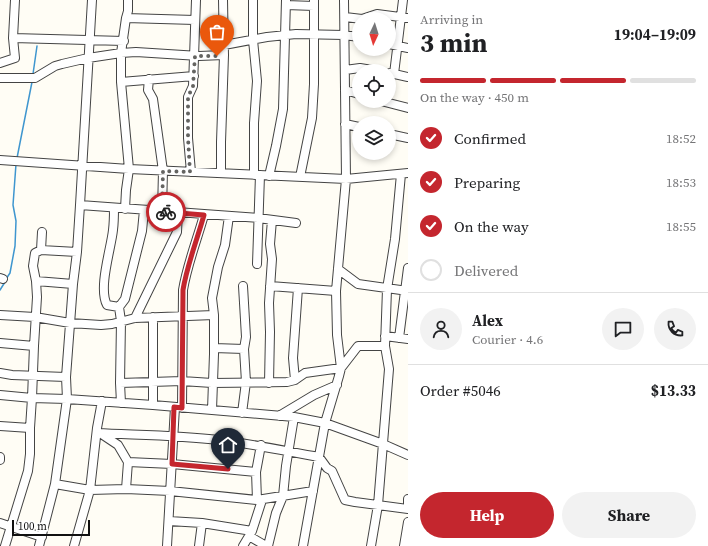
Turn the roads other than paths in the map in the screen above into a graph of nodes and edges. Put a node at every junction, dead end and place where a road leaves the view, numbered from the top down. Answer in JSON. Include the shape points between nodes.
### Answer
{"nodes":[{"id":1,"x":15,"y":0,"type":"edge"},
{"id":2,"x":92,"y":0,"type":"edge"},
{"id":3,"x":128,"y":0,"type":"edge"},
{"id":4,"x":196,"y":0,"type":"edge"},
{"id":5,"x":223,"y":0,"type":"edge"},
{"id":6,"x":253,"y":0,"type":"edge"},
{"id":7,"x":344,"y":0,"type":"edge"},
{"id":8,"x":403,"y":0,"type":"edge"},
{"id":9,"x":286,"y":3,"type":"edge"},
{"id":10,"x":314,"y":3,"type":"edge"},
{"id":11,"x":126,"y":18,"type":"junction"},
{"id":12,"x":345,"y":18,"type":"junction"},
{"id":13,"x":404,"y":18,"type":"edge"},
{"id":14,"x":195,"y":20,"type":"junction"},
{"id":15,"x":313,"y":34,"type":"junction"},
{"id":16,"x":285,"y":35,"type":"junction"},
{"id":17,"x":344,"y":36,"type":"junction"},
{"id":18,"x":352,"y":37,"type":"edge"},
{"id":19,"x":13,"y":38,"type":"junction"},
{"id":20,"x":89,"y":40,"type":"junction"},
{"id":21,"x":253,"y":40,"type":"junction"},
{"id":22,"x":124,"y":41,"type":"junction"},
{"id":23,"x":224,"y":45,"type":"junction"},
{"id":24,"x":398,"y":46,"type":"junction"},
{"id":25,"x":408,"y":48,"type":"edge"},
{"id":26,"x":121,"y":53,"type":"junction"},
{"id":27,"x":224,"y":55,"type":"junction"},
{"id":28,"x":195,"y":56,"type":"junction"},
{"id":29,"x":88,"y":58,"type":"junction"},
{"id":30,"x":0,"y":63,"type":"edge"},
{"id":31,"x":394,"y":64,"type":"edge"},
{"id":32,"x":352,"y":69,"type":"edge"},
{"id":33,"x":345,"y":70,"type":"junction"},
{"id":34,"x":396,"y":75,"type":"edge"},
{"id":35,"x":194,"y":76,"type":"junction"},
{"id":36,"x":408,"y":77,"type":"edge"},
{"id":37,"x":0,"y":78,"type":"edge"},
{"id":38,"x":149,"y":79,"type":"junction"},
{"id":39,"x":121,"y":82,"type":"junction"},
{"id":40,"x":344,"y":90,"type":"junction"},
{"id":41,"x":352,"y":92,"type":"edge"},
{"id":42,"x":396,"y":105,"type":"edge"},
{"id":43,"x":408,"y":108,"type":"edge"},
{"id":44,"x":345,"y":124,"type":"junction"},
{"id":45,"x":352,"y":126,"type":"edge"},
{"id":46,"x":396,"y":135,"type":"edge"},
{"id":47,"x":408,"y":138,"type":"edge"},
{"id":48,"x":0,"y":160,"type":"edge"},
{"id":49,"x":82,"y":166,"type":"junction"},
{"id":50,"x":129,"y":169,"type":"junction"},
{"id":51,"x":163,"y":171,"type":"junction"},
{"id":52,"x":190,"y":172,"type":"junction"},
{"id":53,"x":221,"y":173,"type":"junction"},
{"id":54,"x":405,"y":174,"type":"edge"},
{"id":55,"x":257,"y":175,"type":"junction"},
{"id":56,"x":269,"y":176,"type":"junction"},
{"id":57,"x":300,"y":177,"type":"junction"},
{"id":58,"x":346,"y":179,"type":"junction"},
{"id":59,"x":80,"y":205,"type":"junction"},
{"id":60,"x":114,"y":208,"type":"junction"},
{"id":61,"x":125,"y":209,"type":"junction"},
{"id":62,"x":144,"y":210,"type":"junction"},
{"id":63,"x":162,"y":211,"type":"junction"},
{"id":64,"x":178,"y":212,"type":"junction"},
{"id":65,"x":204,"y":215,"type":"junction"},
{"id":66,"x":229,"y":216,"type":"junction"},
{"id":67,"x":258,"y":218,"type":"junction"},
{"id":68,"x":272,"y":220,"type":"junction"},
{"id":69,"x":296,"y":223,"type":"dead end"},
{"id":70,"x":42,"y":232,"type":"dead end"},
{"id":71,"x":41,"y":250,"type":"junction"},
{"id":72,"x":77,"y":252,"type":"junction"},
{"id":73,"x":257,"y":264,"type":"dead end"},
{"id":74,"x":408,"y":268,"type":"edge"},
{"id":75,"x":338,"y":269,"type":"junction"},
{"id":76,"x":36,"y":281,"type":"junction"},
{"id":77,"x":73,"y":284,"type":"junction"},
{"id":78,"x":243,"y":286,"type":"dead end"},
{"id":79,"x":270,"y":286,"type":"junction"},
{"id":80,"x":298,"y":288,"type":"junction"},
{"id":81,"x":387,"y":289,"type":"junction"},
{"id":82,"x":336,"y":291,"type":"junction"},
{"id":83,"x":406,"y":291,"type":"edge"},
{"id":84,"x":118,"y":307,"type":"junction"},
{"id":85,"x":0,"y":315,"type":"edge"},
{"id":86,"x":214,"y":315,"type":"junction"},
{"id":87,"x":183,"y":316,"type":"junction"},
{"id":88,"x":35,"y":317,"type":"junction"},
{"id":89,"x":153,"y":317,"type":"junction"},
{"id":90,"x":135,"y":318,"type":"junction"},
{"id":91,"x":122,"y":321,"type":"junction"},
{"id":92,"x":70,"y":323,"type":"junction"},
{"id":93,"x":385,"y":336,"type":"junction"},
{"id":94,"x":399,"y":338,"type":"junction"},
{"id":95,"x":408,"y":339,"type":"edge"},
{"id":96,"x":0,"y":343,"type":"edge"},
{"id":97,"x":34,"y":346,"type":"junction"},
{"id":98,"x":385,"y":346,"type":"junction"},
{"id":99,"x":214,"y":348,"type":"junction"},
{"id":100,"x":244,"y":349,"type":"junction"},
{"id":101,"x":341,"y":368,"type":"junction"},
{"id":102,"x":0,"y":373,"type":"edge"},
{"id":103,"x":33,"y":376,"type":"junction"},
{"id":104,"x":66,"y":377,"type":"junction"},
{"id":105,"x":294,"y":380,"type":"junction"},
{"id":106,"x":182,"y":381,"type":"junction"},
{"id":107,"x":153,"y":382,"type":"junction"},
{"id":108,"x":212,"y":382,"type":"junction"},
{"id":109,"x":246,"y":382,"type":"junction"},
{"id":110,"x":120,"y":383,"type":"junction"},
{"id":111,"x":269,"y":383,"type":"junction"},
{"id":112,"x":337,"y":385,"type":"junction"},
{"id":113,"x":0,"y":394,"type":"edge"},
{"id":114,"x":32,"y":398,"type":"junction"},
{"id":115,"x":67,"y":399,"type":"junction"},
{"id":116,"x":102,"y":401,"type":"junction"},
{"id":117,"x":121,"y":403,"type":"junction"},
{"id":118,"x":153,"y":405,"type":"junction"},
{"id":119,"x":178,"y":407,"type":"junction"},
{"id":120,"x":212,"y":410,"type":"junction"},
{"id":121,"x":242,"y":413,"type":"junction"},
{"id":122,"x":279,"y":416,"type":"junction"},
{"id":123,"x":294,"y":418,"type":"junction"},
{"id":124,"x":325,"y":423,"type":"junction"},
{"id":125,"x":0,"y":426,"type":"edge"},
{"id":126,"x":30,"y":428,"type":"junction"},
{"id":127,"x":99,"y":434,"type":"junction"},
{"id":128,"x":173,"y":436,"type":"junction"},
{"id":129,"x":383,"y":444,"type":"junction"},
{"id":130,"x":261,"y":445,"type":"junction"},
{"id":131,"x":288,"y":452,"type":"junction"},
{"id":132,"x":408,"y":455,"type":"edge"},
{"id":133,"x":0,"y":457,"type":"edge"},
{"id":134,"x":319,"y":457,"type":"junction"},
{"id":135,"x":0,"y":460,"type":"edge"},
{"id":136,"x":128,"y":462,"type":"junction"},
{"id":137,"x":172,"y":464,"type":"junction"},
{"id":138,"x":256,"y":472,"type":"junction"},
{"id":139,"x":55,"y":484,"type":"junction"},
{"id":140,"x":126,"y":489,"type":"junction"},
{"id":141,"x":90,"y":490,"type":"junction"},
{"id":142,"x":170,"y":491,"type":"junction"},
{"id":143,"x":313,"y":491,"type":"junction"},
{"id":144,"x":283,"y":496,"type":"junction"},
{"id":145,"x":408,"y":499,"type":"edge"},
{"id":146,"x":259,"y":500,"type":"junction"},
{"id":147,"x":378,"y":505,"type":"junction"},
{"id":148,"x":408,"y":509,"type":"edge"},
{"id":149,"x":169,"y":521,"type":"junction"},
{"id":150,"x":408,"y":522,"type":"edge"},
{"id":151,"x":0,"y":523,"type":"edge"},
{"id":152,"x":202,"y":523,"type":"junction"},
{"id":153,"x":11,"y":526,"type":"junction"},
{"id":154,"x":251,"y":534,"type":"junction"},
{"id":155,"x":42,"y":537,"type":"junction"},
{"id":156,"x":5,"y":546,"type":"edge"},
{"id":157,"x":38,"y":546,"type":"edge"},
{"id":158,"x":74,"y":546,"type":"edge"},
{"id":159,"x":167,"y":546,"type":"edge"},
{"id":160,"x":199,"y":546,"type":"edge"},
{"id":161,"x":243,"y":546,"type":"edge"},
{"id":162,"x":267,"y":546,"type":"edge"},
{"id":163,"x":302,"y":546,"type":"edge"},
{"id":164,"x":371,"y":546,"type":"edge"},
{"id":165,"x":404,"y":546,"type":"edge"}],
"edges":[{"from":1,"to":19,"type":"street"},
{"from":2,"to":20,"type":"street"},
{"from":3,"to":11,"type":"street"},
{"from":4,"to":14,"type":"street"},
{"from":5,"to":23,"type":"street"},
{"from":6,"to":21,"type":"street"},
{"from":7,"to":12,"type":"street"},
{"from":8,"to":13,"type":"street"},
{"from":9,"to":10,"type":"street"},
{"from":9,"to":16,"type":"street"},
{"from":10,"to":15,"type":"street"},
{"from":11,"to":14,"type":"street"},
{"from":11,"to":22,"type":"street"},
{"from":12,"to":13,"type":"street","via":[[362,19],[377,14]]},
{"from":12,"to":17,"type":"street"},
{"from":13,"to":24,"type":"street"},
{"from":14,"to":28,"type":"street"},
{"from":15,"to":16,"type":"street"},
{"from":15,"to":17,"type":"street"},
{"from":15,"to":57,"type":"street","via":[[312,118]]},
{"from":16,"to":21,"type":"street"},
{"from":16,"to":56,"type":"street","via":[[283,109]]},
{"from":17,"to":18,"type":"street"},
{"from":17,"to":33,"type":"street"},
{"from":19,"to":20,"type":"street"},
{"from":19,"to":30,"type":"street","via":[[15,58]]},
{"from":20,"to":22,"type":"street"},
{"from":20,"to":29,"type":"street"},
{"from":21,"to":23,"type":"street"},
{"from":21,"to":55,"type":"street","via":[[257,81],[254,123]]},
{"from":22,"to":26,"type":"street"},
{"from":23,"to":27,"type":"street"},
{"from":24,"to":25,"type":"street"},
{"from":24,"to":31,"type":"street"},
{"from":26,"to":28,"type":"street"},
{"from":26,"to":29,"type":"street"},
{"from":26,"to":39,"type":"street"},
{"from":27,"to":28,"type":"street"},
{"from":27,"to":53,"type":"street"},
{"from":28,"to":35,"type":"street"},
{"from":29,"to":37,"type":"street","via":[[55,66],[35,78]]},
{"from":29,"to":49,"type":"street"},
{"from":32,"to":33,"type":"street"},
{"from":33,"to":40,"type":"street"},
{"from":34,"to":36,"type":"street"},
{"from":35,"to":38,"type":"street"},
{"from":35,"to":52,"type":"street","via":[[188,97]]},
{"from":38,"to":39,"type":"street"},
{"from":38,"to":51,"type":"street","via":[[148,90],[153,99]]},
{"from":39,"to":50,"type":"street"},
{"from":40,"to":41,"type":"street"},
{"from":40,"to":44,"type":"street"},
{"from":42,"to":43,"type":"street"},
{"from":44,"to":45,"type":"street"},
{"from":44,"to":58,"type":"street"},
{"from":46,"to":47,"type":"street"},
{"from":48,"to":49,"type":"street"},
{"from":49,"to":50,"type":"street"},
{"from":49,"to":59,"type":"street"},
{"from":50,"to":51,"type":"street"},
{"from":50,"to":61,"type":"street"},
{"from":51,"to":52,"type":"street"},
{"from":51,"to":63,"type":"street"},
{"from":52,"to":53,"type":"street"},
{"from":53,"to":55,"type":"street"},
{"from":54,"to":58,"type":"street"},
{"from":54,"to":81,"type":"street"},
{"from":55,"to":56,"type":"street"},
{"from":55,"to":67,"type":"street"},
{"from":56,"to":57,"type":"street"},
{"from":57,"to":58,"type":"street"},
{"from":58,"to":75,"type":"street"},
{"from":59,"to":60,"type":"street"},
{"from":59,"to":72,"type":"street"},
{"from":60,"to":61,"type":"street"},
{"from":60,"to":84,"type":"street","via":[[104,292],[107,305]]},
{"from":61,"to":62,"type":"street"},
{"from":62,"to":63,"type":"street"},
{"from":62,"to":84,"type":"street","via":[[142,231],[125,299]]},
{"from":63,"to":64,"type":"street"},
{"from":64,"to":65,"type":"street"},
{"from":64,"to":90,"type":"street","via":[[178,232]]},
{"from":65,"to":66,"type":"street"},
{"from":65,"to":87,"type":"street","via":[[184,281]]},
{"from":66,"to":67,"type":"street"},
{"from":66,"to":86,"type":"street","via":[[212,298]]},
{"from":67,"to":68,"type":"street"},
{"from":67,"to":73,"type":"street"},
{"from":68,"to":69,"type":"street"},
{"from":68,"to":79,"type":"street"},
{"from":70,"to":71,"type":"street"},
{"from":71,"to":72,"type":"street"},
{"from":71,"to":76,"type":"street","via":[[35,252],[33,266]]},
{"from":72,"to":77,"type":"street"},
{"from":74,"to":83,"type":"street"},
{"from":75,"to":81,"type":"street","via":[[358,284]]},
{"from":75,"to":82,"type":"street"},
{"from":76,"to":77,"type":"street"},
{"from":76,"to":88,"type":"street"},
{"from":77,"to":92,"type":"street"},
{"from":78,"to":100,"type":"street","via":[[246,328]]},
{"from":79,"to":80,"type":"street"},
{"from":79,"to":111,"type":"street"},
{"from":80,"to":82,"type":"street"},
{"from":80,"to":105,"type":"street"},
{"from":81,"to":83,"type":"street"},
{"from":81,"to":93,"type":"street"},
{"from":82,"to":101,"type":"street"},
{"from":83,"to":94,"type":"street"},
{"from":84,"to":91,"type":"street"},
{"from":85,"to":88,"type":"street"},
{"from":86,"to":87,"type":"street"},
{"from":86,"to":99,"type":"street"},
{"from":87,"to":89,"type":"street"},
{"from":87,"to":106,"type":"street"},
{"from":88,"to":92,"type":"street"},
{"from":88,"to":97,"type":"street"},
{"from":89,"to":90,"type":"street"},
{"from":89,"to":107,"type":"street"},
{"from":90,"to":91,"type":"street"},
{"from":91,"to":92,"type":"street","via":[[101,325]]},
{"from":91,"to":110,"type":"street"},
{"from":92,"to":104,"type":"street"},
{"from":93,"to":94,"type":"street"},
{"from":93,"to":98,"type":"street"},
{"from":94,"to":95,"type":"street"},
{"from":96,"to":97,"type":"street"},
{"from":97,"to":103,"type":"street"},
{"from":98,"to":101,"type":"street","via":[[358,346]]},
{"from":98,"to":129,"type":"street","via":[[389,369]]},
{"from":99,"to":100,"type":"street"},
{"from":99,"to":108,"type":"street"},
{"from":100,"to":109,"type":"street"},
{"from":101,"to":105,"type":"street","via":[[305,373]]},
{"from":101,"to":112,"type":"street"},
{"from":102,"to":103,"type":"street"},
{"from":103,"to":104,"type":"street"},
{"from":103,"to":114,"type":"street"},
{"from":104,"to":115,"type":"street"},
{"from":105,"to":111,"type":"street"},
{"from":106,"to":107,"type":"street"},
{"from":106,"to":108,"type":"street"},
{"from":106,"to":119,"type":"street"},
{"from":107,"to":110,"type":"street"},
{"from":107,"to":118,"type":"street"},
{"from":108,"to":109,"type":"street"},
{"from":108,"to":120,"type":"street"},
{"from":109,"to":111,"type":"street"},
{"from":109,"to":121,"type":"street"},
{"from":110,"to":117,"type":"street"},
{"from":112,"to":122,"type":"street","via":[[314,395]]},
{"from":112,"to":124,"type":"street"},
{"from":113,"to":114,"type":"street"},
{"from":114,"to":115,"type":"street"},
{"from":114,"to":126,"type":"street"},
{"from":115,"to":116,"type":"street"},
{"from":115,"to":139,"type":"street"},
{"from":116,"to":117,"type":"street"},
{"from":116,"to":127,"type":"street"},
{"from":117,"to":118,"type":"street"},
{"from":118,"to":119,"type":"street"},
{"from":119,"to":120,"type":"street"},
{"from":119,"to":128,"type":"street"},
{"from":120,"to":121,"type":"street"},
{"from":121,"to":122,"type":"street"},
{"from":122,"to":123,"type":"street"},
{"from":123,"to":124,"type":"street"},
{"from":123,"to":131,"type":"street"},
{"from":124,"to":129,"type":"street"},
{"from":124,"to":134,"type":"street"},
{"from":125,"to":126,"type":"street"},
{"from":126,"to":153,"type":"street","via":[[28,471]]},
{"from":127,"to":128,"type":"street"},
{"from":127,"to":136,"type":"street","via":[[118,445]]},
{"from":127,"to":141,"type":"street"},
{"from":128,"to":130,"type":"street"},
{"from":128,"to":137,"type":"street"},
{"from":129,"to":132,"type":"street"},
{"from":129,"to":147,"type":"street"},
{"from":130,"to":131,"type":"street"},
{"from":130,"to":138,"type":"street"},
{"from":131,"to":134,"type":"street"},
{"from":131,"to":144,"type":"street"},
{"from":133,"to":135,"type":"street"},
{"from":134,"to":143,"type":"street"},
{"from":134,"to":147,"type":"street","via":[[332,471],[345,500]]},
{"from":136,"to":137,"type":"street"},
{"from":136,"to":140,"type":"street"},
{"from":137,"to":138,"type":"street"},
{"from":137,"to":142,"type":"street"},
{"from":138,"to":146,"type":"street"},
{"from":139,"to":141,"type":"street"},
{"from":139,"to":155,"type":"street"},
{"from":140,"to":141,"type":"street"},
{"from":140,"to":142,"type":"street"},
{"from":141,"to":158,"type":"street"},
{"from":142,"to":146,"type":"street"},
{"from":142,"to":149,"type":"street"},
{"from":143,"to":144,"type":"street"},
{"from":143,"to":163,"type":"street"},
{"from":144,"to":146,"type":"street"},
{"from":144,"to":162,"type":"street"},
{"from":145,"to":148,"type":"street"},
{"from":146,"to":154,"type":"street"},
{"from":147,"to":148,"type":"street"},
{"from":147,"to":164,"type":"street"},
{"from":149,"to":152,"type":"street"},
{"from":149,"to":159,"type":"street"},
{"from":150,"to":165,"type":"street"},
{"from":151,"to":153,"type":"street"},
{"from":152,"to":154,"type":"street"},
{"from":152,"to":160,"type":"street"},
{"from":153,"to":155,"type":"street"},
{"from":153,"to":156,"type":"street"},
{"from":154,"to":161,"type":"street"},
{"from":154,"to":162,"type":"street"},
{"from":155,"to":157,"type":"street"}]}
